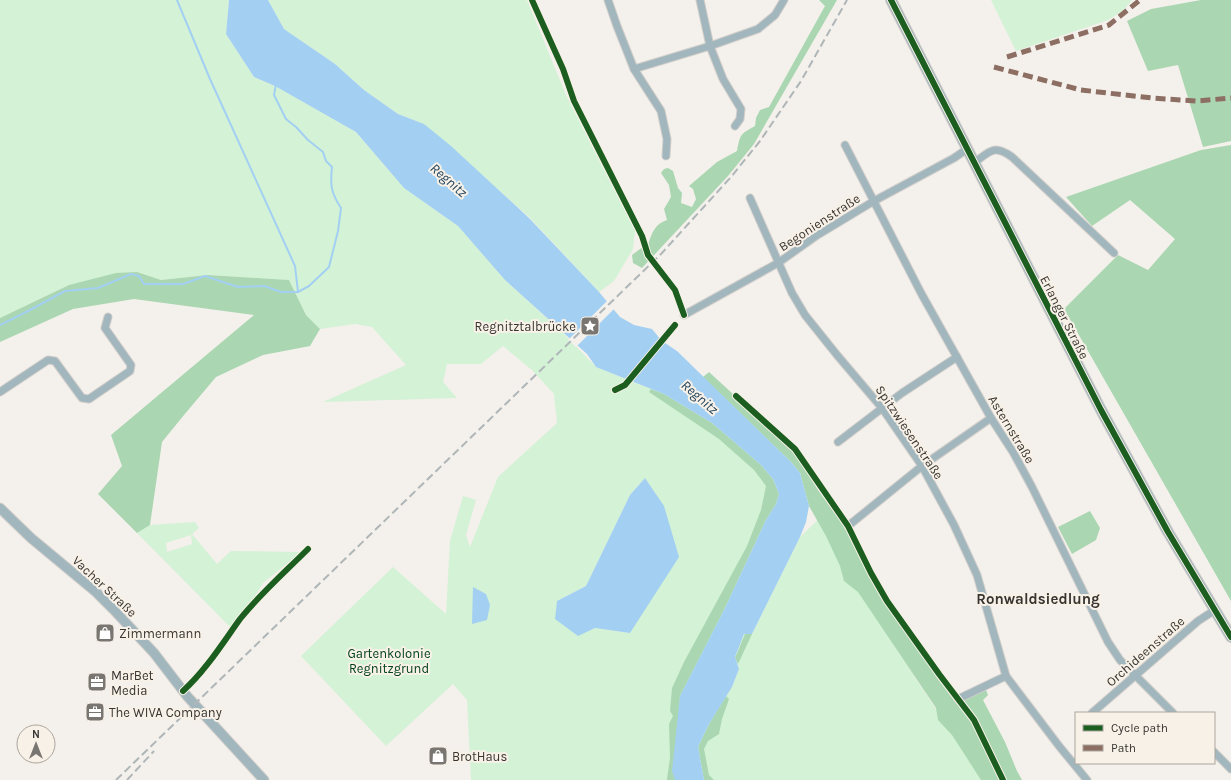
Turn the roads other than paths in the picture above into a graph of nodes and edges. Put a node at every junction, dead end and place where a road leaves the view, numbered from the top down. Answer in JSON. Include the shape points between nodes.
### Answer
{"nodes":[{"id":1,"x":608,"y":0,"type":"edge"},
{"id":2,"x":700,"y":0,"type":"edge"},
{"id":3,"x":784,"y":0,"type":"edge"},
{"id":4,"x":891,"y":0,"type":"edge"},
{"id":5,"x":710,"y":46,"type":"junction"},
{"id":6,"x":634,"y":69,"type":"junction"},
{"id":7,"x":735,"y":126,"type":"dead end"},
{"id":8,"x":845,"y":145,"type":"dead end"},
{"id":9,"x":967,"y":149,"type":"junction"},
{"id":10,"x":666,"y":156,"type":"dead end"},
{"id":11,"x":974,"y":163,"type":"junction"},
{"id":12,"x":750,"y":198,"type":"dead end"},
{"id":13,"x":874,"y":201,"type":"junction"},
{"id":14,"x":1114,"y":253,"type":"dead end"},
{"id":15,"x":778,"y":263,"type":"junction"},
{"id":16,"x":684,"y":315,"type":"dead end"},
{"id":17,"x":108,"y":317,"type":"dead end"},
{"id":18,"x":957,"y":358,"type":"junction"},
{"id":19,"x":0,"y":392,"type":"edge"},
{"id":20,"x":882,"y":408,"type":"junction"},
{"id":21,"x":991,"y":418,"type":"junction"},
{"id":22,"x":838,"y":442,"type":"dead end"},
{"id":23,"x":922,"y":466,"type":"junction"},
{"id":24,"x":0,"y":508,"type":"edge"},
{"id":25,"x":848,"y":526,"type":"dead end"},
{"id":26,"x":1215,"y":610,"type":"junction"},
{"id":27,"x":1231,"y":638,"type":"edge"},
{"id":28,"x":1006,"y":676,"type":"junction"},
{"id":29,"x":1135,"y":676,"type":"junction"},
{"id":30,"x":958,"y":698,"type":"dead end"},
{"id":31,"x":1093,"y":712,"type":"edge"},
{"id":32,"x":1172,"y":712,"type":"edge"},
{"id":33,"x":1215,"y":753,"type":"edge"},
{"id":34,"x":1231,"y":769,"type":"edge"},
{"id":35,"x":264,"y":780,"type":"edge"},
{"id":36,"x":1088,"y":780,"type":"edge"}],
"edges":[{"from":1,"to":6,"type":"street"},
{"from":2,"to":5,"type":"street"},
{"from":3,"to":5,"type":"street","via":[[775,15],[758,29]]},
{"from":4,"to":9,"type":"main road","name":"Erlanger Straße"},
{"from":5,"to":6,"type":"street"},
{"from":5,"to":7,"type":"street","via":[[723,79],[741,109],[740,119]]},
{"from":6,"to":10,"type":"street","via":[[661,111],[667,139]]},
{"from":8,"to":13,"type":"street","name":"Asternstraße"},
{"from":9,"to":11,"type":"main road","name":"Erlanger Straße"},
{"from":9,"to":13,"type":"street","name":"Begonienstraße"},
{"from":11,"to":14,"type":"street","via":[[990,151],[1002,150]]},
{"from":11,"to":26,"type":"main road","name":"Erlanger Straße","via":[[1101,410],[1168,532]]},
{"from":12,"to":15,"type":"street","name":"Spitzwiesenstraße"},
{"from":13,"to":15,"type":"street","name":"Begonienstraße","via":[[816,236]]},
{"from":13,"to":18,"type":"street","name":"Asternstraße"},
{"from":15,"to":16,"type":"street","name":"Begonienstraße"},
{"from":15,"to":20,"type":"street","name":"Spitzwiesenstraße","via":[[805,315]]},
{"from":17,"to":19,"type":"street","via":[[105,328],[131,365],[130,370],[89,399],[82,398],[55,361],[48,360]]},
{"from":18,"to":20,"type":"street"},
{"from":18,"to":21,"type":"street","name":"Asternstraße"},
{"from":20,"to":22,"type":"street"},
{"from":20,"to":23,"type":"street","name":"Spitzwiesenstraße"},
{"from":21,"to":23,"type":"street"},
{"from":21,"to":29,"type":"street","name":"Asternstraße","via":[[1032,487],[1108,642]]},
{"from":23,"to":25,"type":"street"},
{"from":23,"to":28,"type":"street","name":"Spitzwiesenstraße","via":[[977,575]]},
{"from":24,"to":35,"type":"street","name":"Vacher Straße","via":[[113,609],[154,653],[187,696]]},
{"from":26,"to":27,"type":"main road","name":"Erlanger Straße"},
{"from":26,"to":29,"type":"street","name":"Orchideenstraße","via":[[1198,621]]},
{"from":28,"to":30,"type":"street"},
{"from":28,"to":36,"type":"street","name":"Spitzwiesenstraße"},
{"from":29,"to":31,"type":"street","name":"Orchideenstraße"},
{"from":29,"to":32,"type":"street","name":"Asternstraße"},
{"from":33,"to":34,"type":"street"}]}
